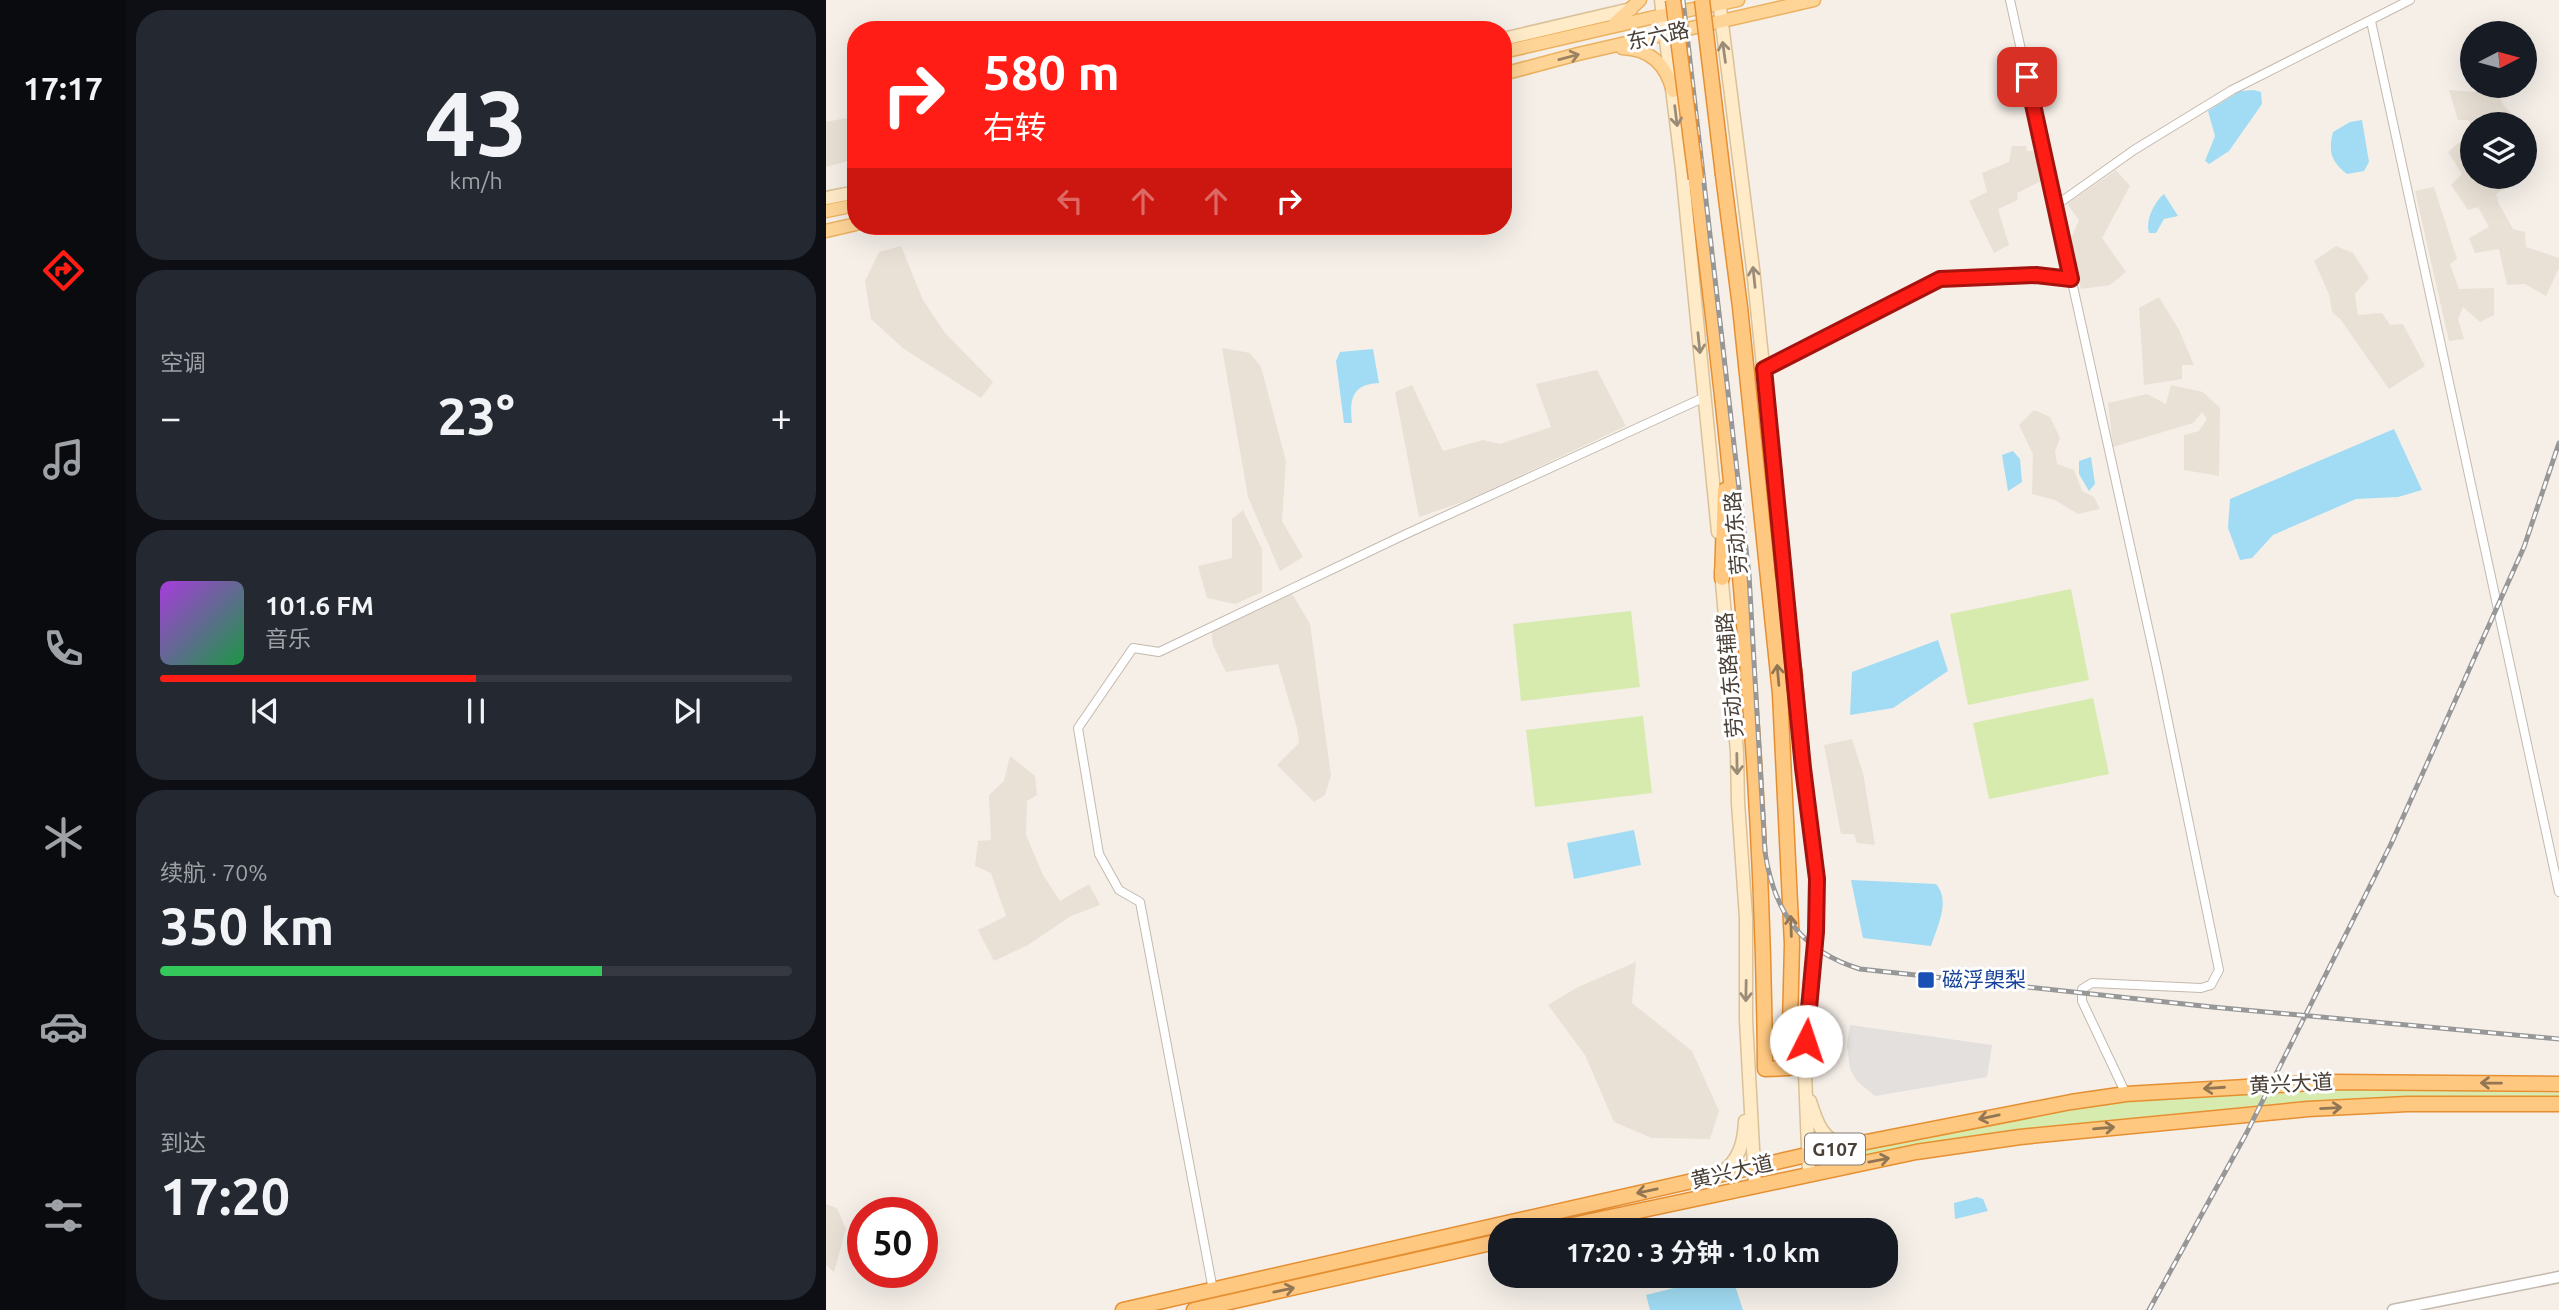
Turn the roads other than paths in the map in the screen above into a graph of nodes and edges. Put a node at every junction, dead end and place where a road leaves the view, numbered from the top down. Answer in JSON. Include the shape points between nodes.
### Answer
{"nodes":[{"id":1,"x":1661,"y":0,"type":"edge"},
{"id":2,"x":1673,"y":0,"type":"edge"},
{"id":3,"x":1702,"y":0,"type":"edge"},
{"id":4,"x":1738,"y":0,"type":"edge"},
{"id":5,"x":1814,"y":0,"type":"edge"},
{"id":6,"x":2010,"y":0,"type":"edge"},
{"id":7,"x":2410,"y":0,"type":"edge"},
{"id":8,"x":1719,"y":2,"type":"edge"},
{"id":9,"x":1636,"y":5,"type":"edge"},
{"id":10,"x":1663,"y":15,"type":"junction"},
{"id":11,"x":2371,"y":21,"type":"junction"},
{"id":12,"x":1721,"y":23,"type":"junction"},
{"id":13,"x":1605,"y":28,"type":"junction"},
{"id":14,"x":1666,"y":34,"type":"junction"},
{"id":15,"x":1512,"y":37,"type":"edge"},
{"id":16,"x":1608,"y":47,"type":"junction"},
{"id":17,"x":1512,"y":50,"type":"edge"},
{"id":18,"x":1512,"y":72,"type":"edge"},
{"id":19,"x":1673,"y":92,"type":"junction"},
{"id":20,"x":847,"y":194,"type":"edge"},
{"id":21,"x":826,"y":198,"type":"edge"},
{"id":22,"x":2055,"y":206,"type":"junction"},
{"id":23,"x":847,"y":207,"type":"edge"},
{"id":24,"x":826,"y":211,"type":"edge"},
{"id":25,"x":847,"y":226,"type":"edge"},
{"id":26,"x":826,"y":231,"type":"edge"},
{"id":27,"x":2071,"y":279,"type":"junction"},
{"id":28,"x":1720,"y":369,"type":"junction"},
{"id":29,"x":1764,"y":369,"type":"junction"},
{"id":30,"x":1705,"y":397,"type":"junction"},
{"id":31,"x":1754,"y":444,"type":"junction"},
{"id":32,"x":1722,"y":578,"type":"junction"},
{"id":33,"x":1795,"y":676,"type":"junction"},
{"id":34,"x":2559,"y":892,"type":"edge"},
{"id":35,"x":1747,"y":1047,"type":"junction"},
{"id":36,"x":1805,"y":1073,"type":"junction"},
{"id":37,"x":2559,"y":1084,"type":"edge"},
{"id":38,"x":2126,"y":1094,"type":"junction"},
{"id":39,"x":2559,"y":1104,"type":"edge"},
{"id":40,"x":1851,"y":1145,"type":"junction"},
{"id":41,"x":1808,"y":1155,"type":"junction"},
{"id":42,"x":1754,"y":1168,"type":"junction"},
{"id":43,"x":1809,"y":1174,"type":"junction"},
{"id":44,"x":1712,"y":1177,"type":"junction"},
{"id":45,"x":1755,"y":1185,"type":"junction"},
{"id":46,"x":1604,"y":1218,"type":"edge"},
{"id":47,"x":1488,"y":1244,"type":"edge"},
{"id":48,"x":2559,"y":1278,"type":"edge"},
{"id":49,"x":1213,"y":1290,"type":"junction"},
{"id":50,"x":1215,"y":1308,"type":"edge"},
{"id":51,"x":1122,"y":1310,"type":"edge"},
{"id":52,"x":1194,"y":1310,"type":"edge"},
{"id":53,"x":2393,"y":1310,"type":"edge"}],
"edges":[{"from":1,"to":10,"type":"main road","name":"劳动东路辅路"},
{"from":2,"to":28,"type":"highway","name":"劳动东路","bridge":true},
{"from":3,"to":31,"type":"highway","name":"劳动东路","bridge":true},
{"from":4,"to":8,"type":"main road","name":"东六路"},
{"from":5,"to":12,"type":"main road","name":"东六路"},
{"from":6,"to":22,"type":"street"},
{"from":7,"to":11,"type":"street"},
{"from":8,"to":10,"type":"main road","name":"东六路"},
{"from":8,"to":12,"type":"main road"},
{"from":9,"to":13,"type":"main road"},
{"from":9,"to":15,"type":"main road"},
{"from":10,"to":13,"type":"main road","name":"东六路"},
{"from":10,"to":14,"type":"main road","name":"劳动东路辅路"},
{"from":11,"to":22,"type":"street","via":[[2232,90],[2134,150]]},
{"from":11,"to":34,"type":"street"},
{"from":12,"to":14,"type":"main road","name":"东六路"},
{"from":29,"to":12,"type":"main road","one_way":true},
{"from":13,"to":17,"type":"main road","name":"东六路"},
{"from":14,"to":16,"type":"main road","name":"东六路"},
{"from":14,"to":19,"type":"main road","name":"劳动东路辅路"},
{"from":18,"to":16,"type":"main road","name":"东六路","one_way":true},
{"from":16,"to":19,"type":"main road","via":[[1654,57],[1666,71]]},
{"from":19,"to":30,"type":"main road","name":"劳动东路辅路","one_way":true},
{"from":20,"to":21,"type":"main road"},
{"from":22,"to":27,"type":"street"},
{"from":23,"to":24,"type":"main road"},
{"from":25,"to":26,"type":"main road"},
{"from":27,"to":29,"type":"street","via":[[2036,275],[1940,279]]},
{"from":27,"to":38,"type":"street","via":[[2219,970],[2215,981],[2200,988],[2084,986],[2082,1001]]},
{"from":28,"to":31,"type":"highway","name":"劳动东路","one_way":true,"via":[[1751,702],[1765,1069],[1789,1068],[1792,944],[1784,755]]},
{"from":28,"to":32,"type":"highway","via":[[1725,493]]},
{"from":29,"to":33,"type":"main road"},
{"from":30,"to":32,"type":"main road","name":"劳动东路辅路"},
{"from":30,"to":49,"type":"street","via":[[1158,652],[1133,648],[1078,728],[1099,854],[1119,890],[1140,902]]},
{"from":31,"to":33,"type":"highway"},
{"from":32,"to":35,"type":"main road","name":"劳动东路辅路","one_way":true,"via":[[1746,918]]},
{"from":33,"to":36,"type":"main road","via":[[1817,879]]},
{"from":35,"to":42,"type":"main road","name":"劳动东路辅路"},
{"from":35,"to":44,"type":"main road","via":[[1741,1147],[1731,1166]]},
{"from":36,"to":40,"type":"main road","via":[[1820,1129],[1833,1142]]},
{"from":36,"to":41,"type":"main road"},
{"from":37,"to":38,"type":"highway","name":"黄兴大道","number":"G107","one_way":true,"via":[[2330,1082]]},
{"from":38,"to":40,"type":"highway","name":"黄兴大道","number":"G107","one_way":true},
{"from":43,"to":39,"type":"highway","name":"黄兴大道","number":"G107","one_way":true,"via":[[1916,1153],[2088,1129],[2308,1109]]},
{"from":40,"to":41,"type":"highway","name":"黄兴大道","number":"G107"},
{"from":41,"to":42,"type":"highway","name":"黄兴大道","number":"G107"},
{"from":41,"to":43,"type":"main road"},
{"from":42,"to":44,"type":"highway","name":"黄兴大道","number":"G107"},
{"from":42,"to":45,"type":"main road","name":"劳动东路辅路"},
{"from":43,"to":45,"type":"highway","name":"黄兴大道","number":"G107"},
{"from":44,"to":49,"type":"highway","name":"黄兴大道","number":"G107","one_way":true},
{"from":45,"to":46,"type":"highway","name":"黄兴大道","number":"G107"},
{"from":50,"to":47,"type":"highway","one_way":true},
{"from":48,"to":53,"type":"street"},
{"from":49,"to":51,"type":"highway","name":"黄兴大道","number":"G107"},
{"from":50,"to":52,"type":"highway"}]}
